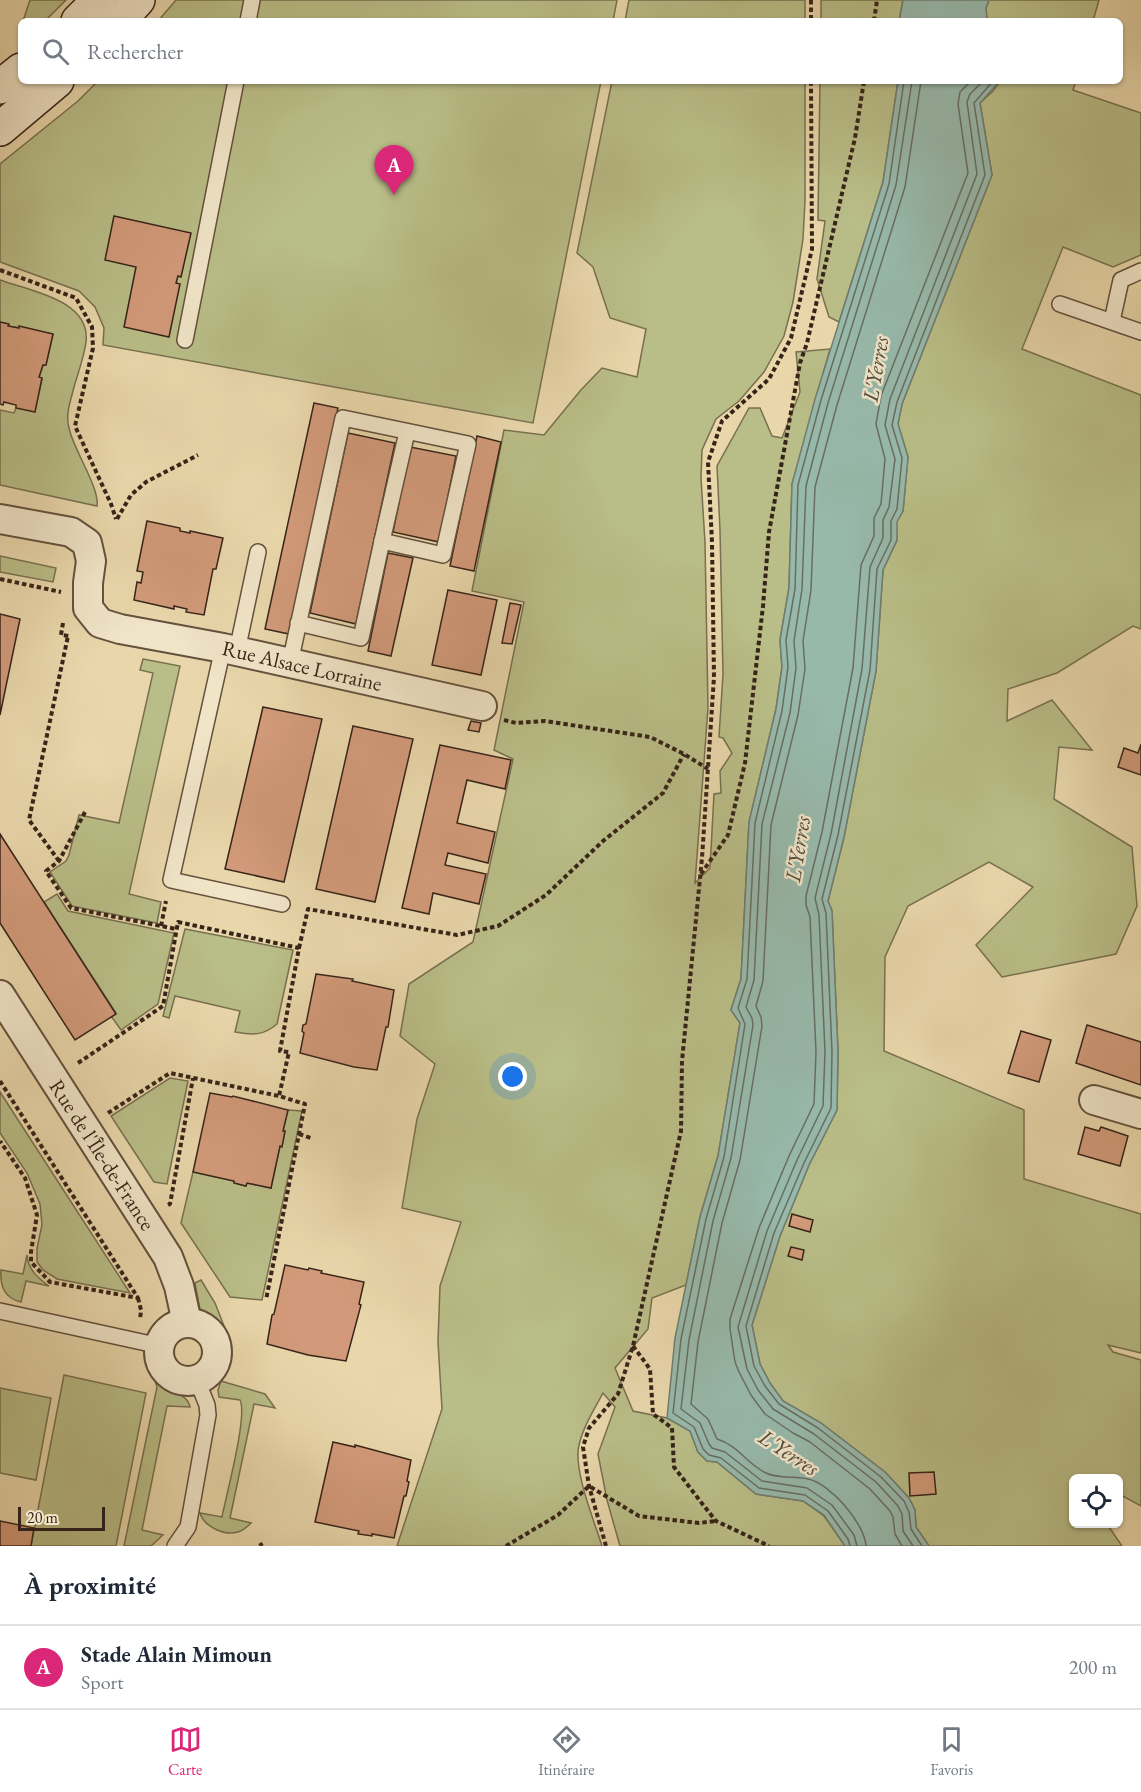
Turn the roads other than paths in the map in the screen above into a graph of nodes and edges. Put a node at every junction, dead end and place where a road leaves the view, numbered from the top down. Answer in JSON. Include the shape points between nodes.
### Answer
{"nodes":[{"id":1,"x":99,"y":0,"type":"edge"},
{"id":2,"x":138,"y":0,"type":"edge"},
{"id":3,"x":252,"y":0,"type":"edge"},
{"id":4,"x":81,"y":18,"type":"edge"},
{"id":5,"x":122,"y":18,"type":"edge"},
{"id":6,"x":249,"y":18,"type":"edge"},
{"id":7,"x":18,"y":72,"type":"edge"},
{"id":8,"x":53,"y":84,"type":"edge"},
{"id":9,"x":235,"y":84,"type":"edge"},
{"id":10,"x":0,"y":87,"type":"edge"},
{"id":11,"x":0,"y":129,"type":"edge"},
{"id":12,"x":1141,"y":271,"type":"edge"},
{"id":13,"x":1060,"y":303,"type":"dead end"},
{"id":14,"x":1112,"y":321,"type":"junction"},
{"id":15,"x":1141,"y":332,"type":"edge"},
{"id":16,"x":185,"y":340,"type":"dead end"},
{"id":17,"x":407,"y":432,"type":"junction"},
{"id":18,"x":0,"y":519,"type":"edge"},
{"id":19,"x":382,"y":541,"type":"junction"},
{"id":20,"x":258,"y":552,"type":"dead end"},
{"id":21,"x":298,"y":623,"type":"junction"},
{"id":22,"x":230,"y":649,"type":"junction"},
{"id":23,"x":290,"y":663,"type":"junction"},
{"id":24,"x":482,"y":706,"type":"road end"},
{"id":25,"x":282,"y":904,"type":"dead end"},
{"id":26,"x":0,"y":995,"type":"edge"},
{"id":27,"x":1094,"y":1100,"type":"dead end"},
{"id":28,"x":1141,"y":1114,"type":"edge"},
{"id":29,"x":0,"y":1311,"type":"edge"},
{"id":30,"x":187,"y":1323,"type":"junction"},
{"id":31,"x":159,"y":1346,"type":"junction"},
{"id":32,"x":197,"y":1380,"type":"junction"},
{"id":33,"x":175,"y":1546,"type":"edge"}],
"edges":[{"from":1,"to":4,"type":"main road"},
{"from":2,"to":5,"type":"main road"},
{"from":3,"to":6,"type":"lane"},
{"from":7,"to":10,"type":"main road"},
{"from":8,"to":11,"type":"main road"},
{"from":9,"to":16,"type":"lane"},
{"from":12,"to":14,"type":"lane","via":[[1121,280]]},
{"from":13,"to":14,"type":"lane"},
{"from":14,"to":15,"type":"lane"},
{"from":17,"to":19,"type":"lane"},
{"from":17,"to":19,"type":"lane","via":[[468,444],[443,555]]},
{"from":17,"to":21,"type":"lane","via":[[343,418]]},
{"from":18,"to":22,"type":"street","name":"Rue Alsace Lorraine","via":[[71,532],[87,543],[91,561],[88,608],[100,623]]},
{"from":19,"to":21,"type":"lane","via":[[361,638]]},
{"from":20,"to":22,"type":"lane"},
{"from":21,"to":23,"type":"lane"},
{"from":22,"to":23,"type":"street","name":"Rue Alsace Lorraine"},
{"from":22,"to":25,"type":"lane","via":[[171,880]]},
{"from":23,"to":24,"type":"street","name":"Rue Alsace Lorraine"},
{"from":26,"to":30,"type":"street","name":"Rue de l'Île-de-France","via":[[168,1257]]},
{"from":27,"to":28,"type":"street"},
{"from":29,"to":31,"type":"lane"},
{"from":30,"to":31,"type":"street","via":[[167,1332]]},
{"from":30,"to":32,"type":"street","via":[[207,1330],[218,1351],[212,1370]]},
{"from":31,"to":32,"type":"street","via":[[165,1371],[183,1382]]},
{"from":32,"to":33,"type":"lane","via":[[208,1415],[188,1527]]}]}
